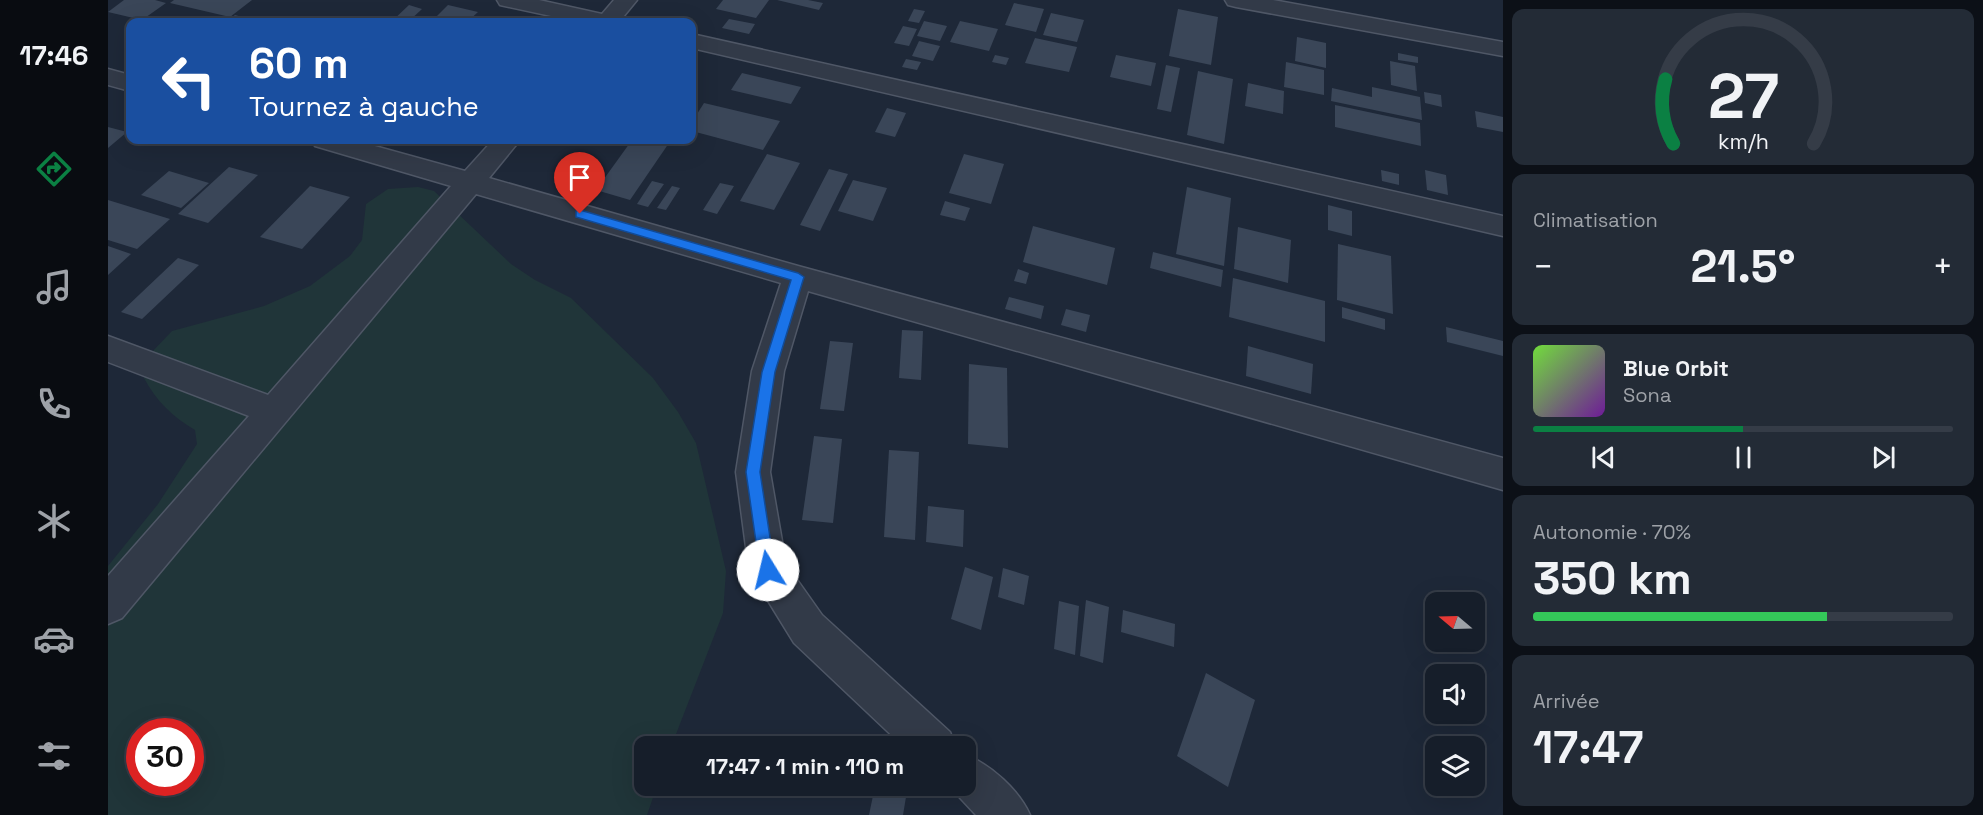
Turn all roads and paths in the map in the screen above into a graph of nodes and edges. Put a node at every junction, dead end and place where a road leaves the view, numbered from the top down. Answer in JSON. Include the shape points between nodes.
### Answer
{"nodes":[{"id":1,"x":508,"y":0,"type":"edge"},
{"id":2,"x":626,"y":0,"type":"edge"},
{"id":3,"x":1236,"y":0,"type":"edge"},
{"id":4,"x":589,"y":18,"type":"edge"},
{"id":5,"x":610,"y":18,"type":"edge"},
{"id":6,"x":696,"y":43,"type":"edge"},
{"id":7,"x":1503,"y":49,"type":"edge"},
{"id":8,"x":108,"y":77,"type":"edge"},
{"id":9,"x":126,"y":82,"type":"edge"},
{"id":10,"x":338,"y":144,"type":"edge"},
{"id":11,"x":503,"y":144,"type":"edge"},
{"id":12,"x":470,"y":182,"type":"junction"},
{"id":13,"x":1503,"y":226,"type":"edge"},
{"id":14,"x":798,"y":277,"type":"junction"},
{"id":15,"x":108,"y":350,"type":"edge"},
{"id":16,"x":274,"y":411,"type":"junction"},
{"id":17,"x":1503,"y":474,"type":"edge"},
{"id":18,"x":108,"y":605,"type":"edge"},
{"id":19,"x":923,"y":736,"type":"edge"},
{"id":20,"x":976,"y":785,"type":"edge"},
{"id":21,"x":1008,"y":815,"type":"edge"}],
"edges":[{"from":1,"to":4,"type":"street"},
{"from":2,"to":5,"type":"street"},
{"from":3,"to":7,"type":"street"},
{"from":6,"to":13,"type":"street"},
{"from":8,"to":9,"type":"street"},
{"from":10,"to":12,"type":"street"},
{"from":11,"to":12,"type":"street"},
{"from":12,"to":14,"type":"street"},
{"from":12,"to":16,"type":"street"},
{"from":14,"to":17,"type":"street"},
{"from":14,"to":19,"type":"street","via":[[768,372],[753,472],[768,570],[808,628]]},
{"from":15,"to":16,"type":"street"},
{"from":16,"to":18,"type":"street"},
{"from":20,"to":21,"type":"street"}]}
